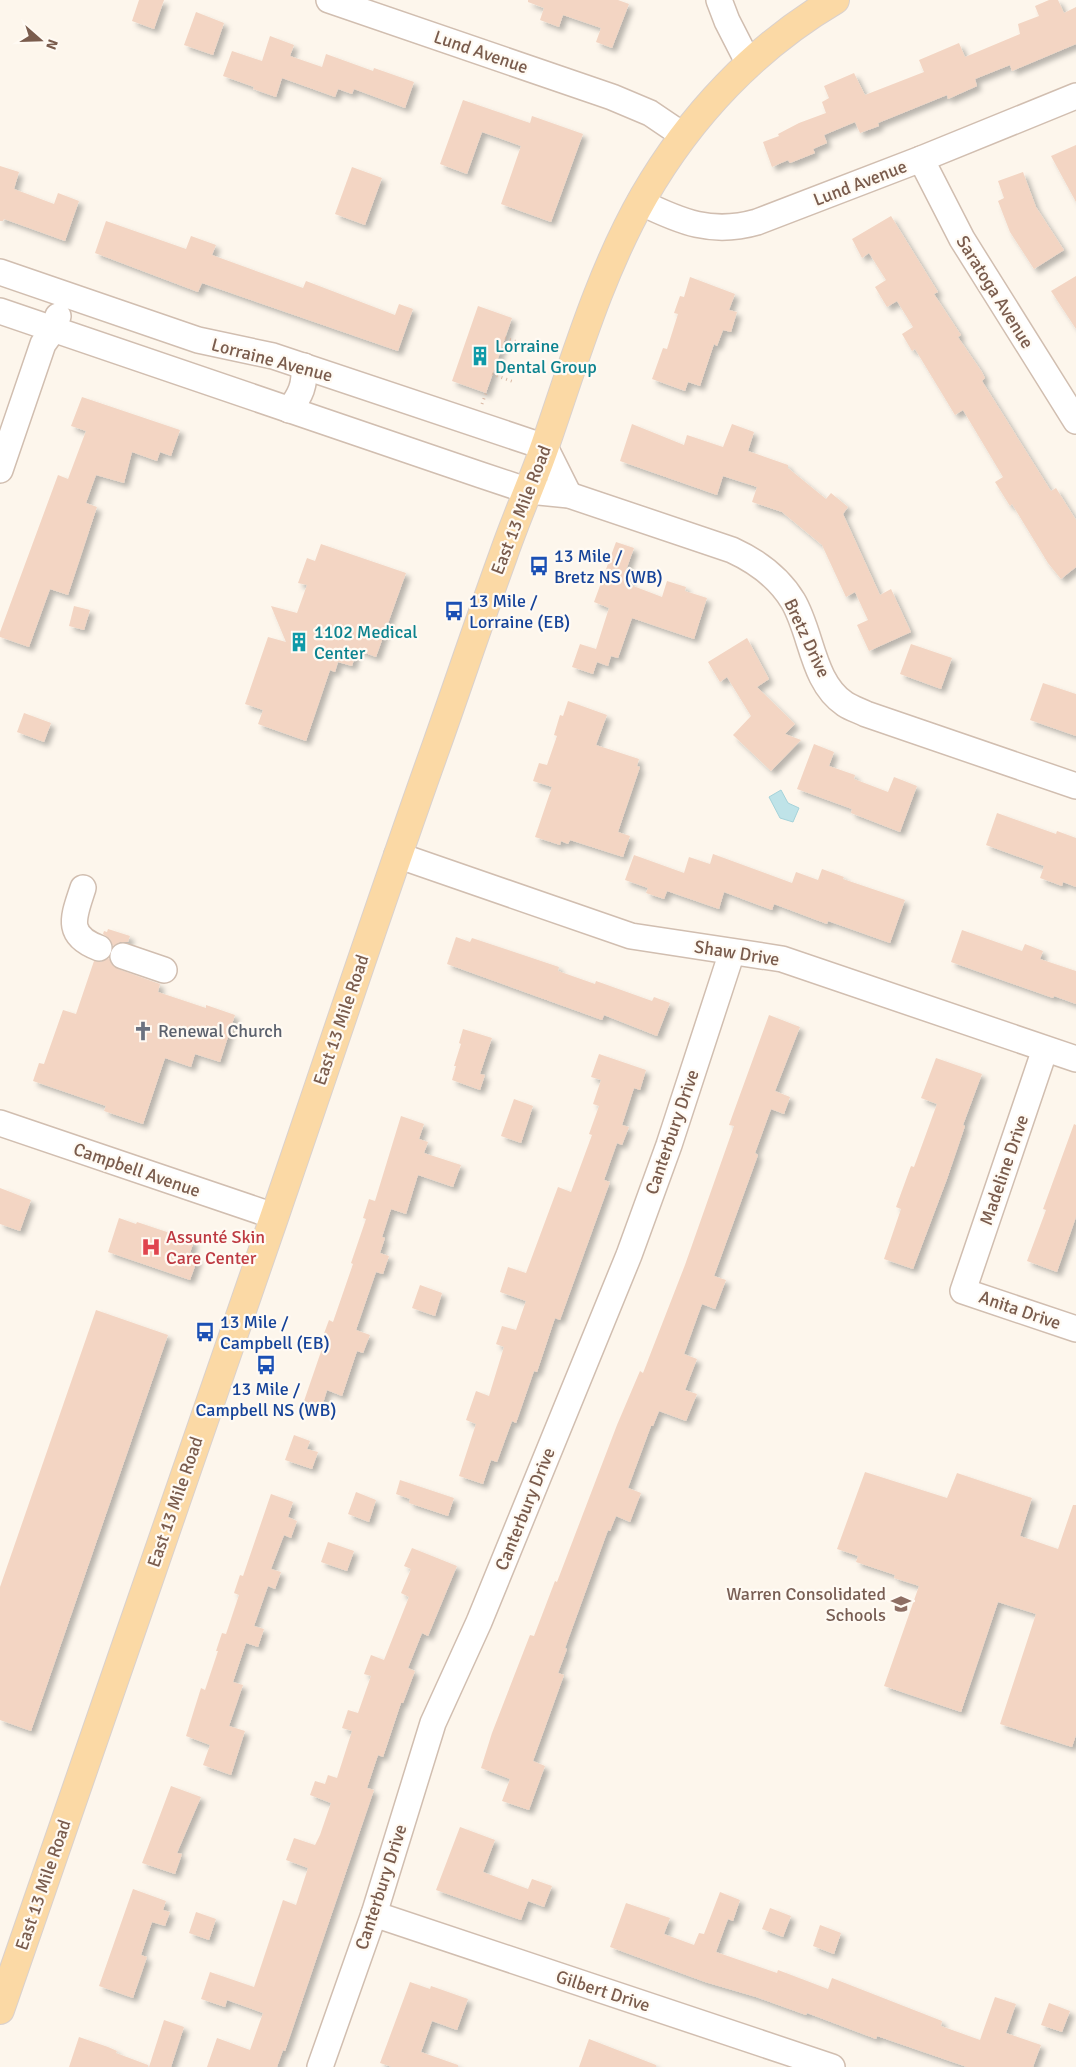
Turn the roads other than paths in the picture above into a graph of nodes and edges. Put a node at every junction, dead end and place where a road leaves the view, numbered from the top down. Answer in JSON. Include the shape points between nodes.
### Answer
{"nodes":[{"id":1,"x":330,"y":0,"type":"edge"},
{"id":2,"x":719,"y":0,"type":"edge"},
{"id":3,"x":835,"y":0,"type":"edge"},
{"id":4,"x":749,"y":64,"type":"junction"},
{"id":5,"x":1076,"y":96,"type":"edge"},
{"id":6,"x":684,"y":136,"type":"junction"},
{"id":7,"x":921,"y":159,"type":"junction"},
{"id":8,"x":640,"y":202,"type":"junction"},
{"id":9,"x":0,"y":272,"type":"edge"},
{"id":10,"x":65,"y":294,"type":"junction"},
{"id":11,"x":0,"y":311,"type":"edge"},
{"id":12,"x":54,"y":330,"type":"junction"},
{"id":13,"x":304,"y":366,"type":"junction"},
{"id":14,"x":1067,"y":389,"type":"edge"},
{"id":15,"x":289,"y":410,"type":"junction"},
{"id":16,"x":1076,"y":422,"type":"edge"},
{"id":17,"x":545,"y":447,"type":"junction"},
{"id":18,"x":0,"y":470,"type":"edge"},
{"id":19,"x":530,"y":490,"type":"junction"},
{"id":20,"x":569,"y":495,"type":"junction"},
{"id":21,"x":1076,"y":786,"type":"edge"},
{"id":22,"x":397,"y":855,"type":"junction"},
{"id":23,"x":83,"y":888,"type":"dead end"},
{"id":24,"x":99,"y":948,"type":"dead end"},
{"id":25,"x":732,"y":952,"type":"junction"},
{"id":26,"x":123,"y":956,"type":"dead end"},
{"id":27,"x":164,"y":970,"type":"dead end"},
{"id":28,"x":1045,"y":1049,"type":"junction"},
{"id":29,"x":1076,"y":1059,"type":"edge"},
{"id":30,"x":0,"y":1123,"type":"edge"},
{"id":31,"x":274,"y":1216,"type":"junction"},
{"id":32,"x":963,"y":1291,"type":"joint"},
{"id":33,"x":1076,"y":1329,"type":"edge"},
{"id":34,"x":374,"y":1914,"type":"junction"},
{"id":35,"x":0,"y":2010,"type":"edge"},
{"id":36,"x":320,"y":2067,"type":"edge"},
{"id":37,"x":832,"y":2067,"type":"edge"}],
"edges":[{"from":1,"to":6,"type":"street","name":"Lund Avenue","via":[[612,97],[650,113]]},
{"from":2,"to":4,"type":"street","via":[[726,21]]},
{"from":3,"to":4,"type":"main road","name":"East 13 Mile Road","via":[[792,28]]},
{"from":4,"to":6,"type":"main road","name":"East 13 Mile Road","via":[[731,80]]},
{"from":5,"to":7,"type":"street","name":"Lund Avenue"},
{"from":6,"to":8,"type":"main road","name":"East 13 Mile Road"},
{"from":7,"to":8,"type":"street","name":"Lund Avenue","via":[[739,227],[701,226],[676,219]]},
{"from":7,"to":14,"type":"street","name":"Saratoga Avenue","via":[[962,239]]},
{"from":8,"to":17,"type":"main road","name":"East 13 Mile Road","via":[[598,293]]},
{"from":9,"to":10,"type":"street","name":"Lorraine Avenue"},
{"from":10,"to":12,"type":"street"},
{"from":10,"to":13,"type":"street","name":"Lorraine Avenue","via":[[198,340],[254,351]]},
{"from":11,"to":12,"type":"street"},
{"from":12,"to":15,"type":"street"},
{"from":12,"to":18,"type":"street","via":[[43,344]]},
{"from":13,"to":15,"type":"street","via":[[303,388]]},
{"from":13,"to":17,"type":"street","name":"Lorraine Avenue"},
{"from":14,"to":16,"type":"street","name":"Saratoga Avenue"},
{"from":15,"to":19,"type":"street"},
{"from":17,"to":19,"type":"main road","name":"East 13 Mile Road"},
{"from":17,"to":20,"type":"street"},
{"from":19,"to":20,"type":"street","name":"Bretz Drive"},
{"from":19,"to":22,"type":"main road","name":"East 13 Mile Road","via":[[503,554]]},
{"from":20,"to":21,"type":"street","name":"Bretz Drive","via":[[751,559],[772,575],[793,600],[822,675],[845,704]]},
{"from":22,"to":25,"type":"street","name":"Shaw Drive","via":[[631,936]]},
{"from":22,"to":31,"type":"main road","name":"East 13 Mile Road"},
{"from":23,"to":24,"type":"street","via":[[73,925],[82,940]]},
{"from":25,"to":28,"type":"street","name":"Shaw Drive","via":[[782,958]]},
{"from":25,"to":34,"type":"street","name":"Canterbury Drive","via":[[630,1255],[479,1622],[433,1723]]},
{"from":26,"to":27,"type":"street"},
{"from":28,"to":29,"type":"street","name":"Shaw Drive"},
{"from":28,"to":32,"type":"street","name":"Madeline Drive"},
{"from":30,"to":31,"type":"street","name":"Campbell Avenue"},
{"from":31,"to":35,"type":"main road","name":"East 13 Mile Road"},
{"from":32,"to":33,"type":"street","name":"Anita Drive"},
{"from":34,"to":36,"type":"street","name":"Canterbury Drive"},
{"from":34,"to":37,"type":"street","name":"Gilbert Drive"}]}
